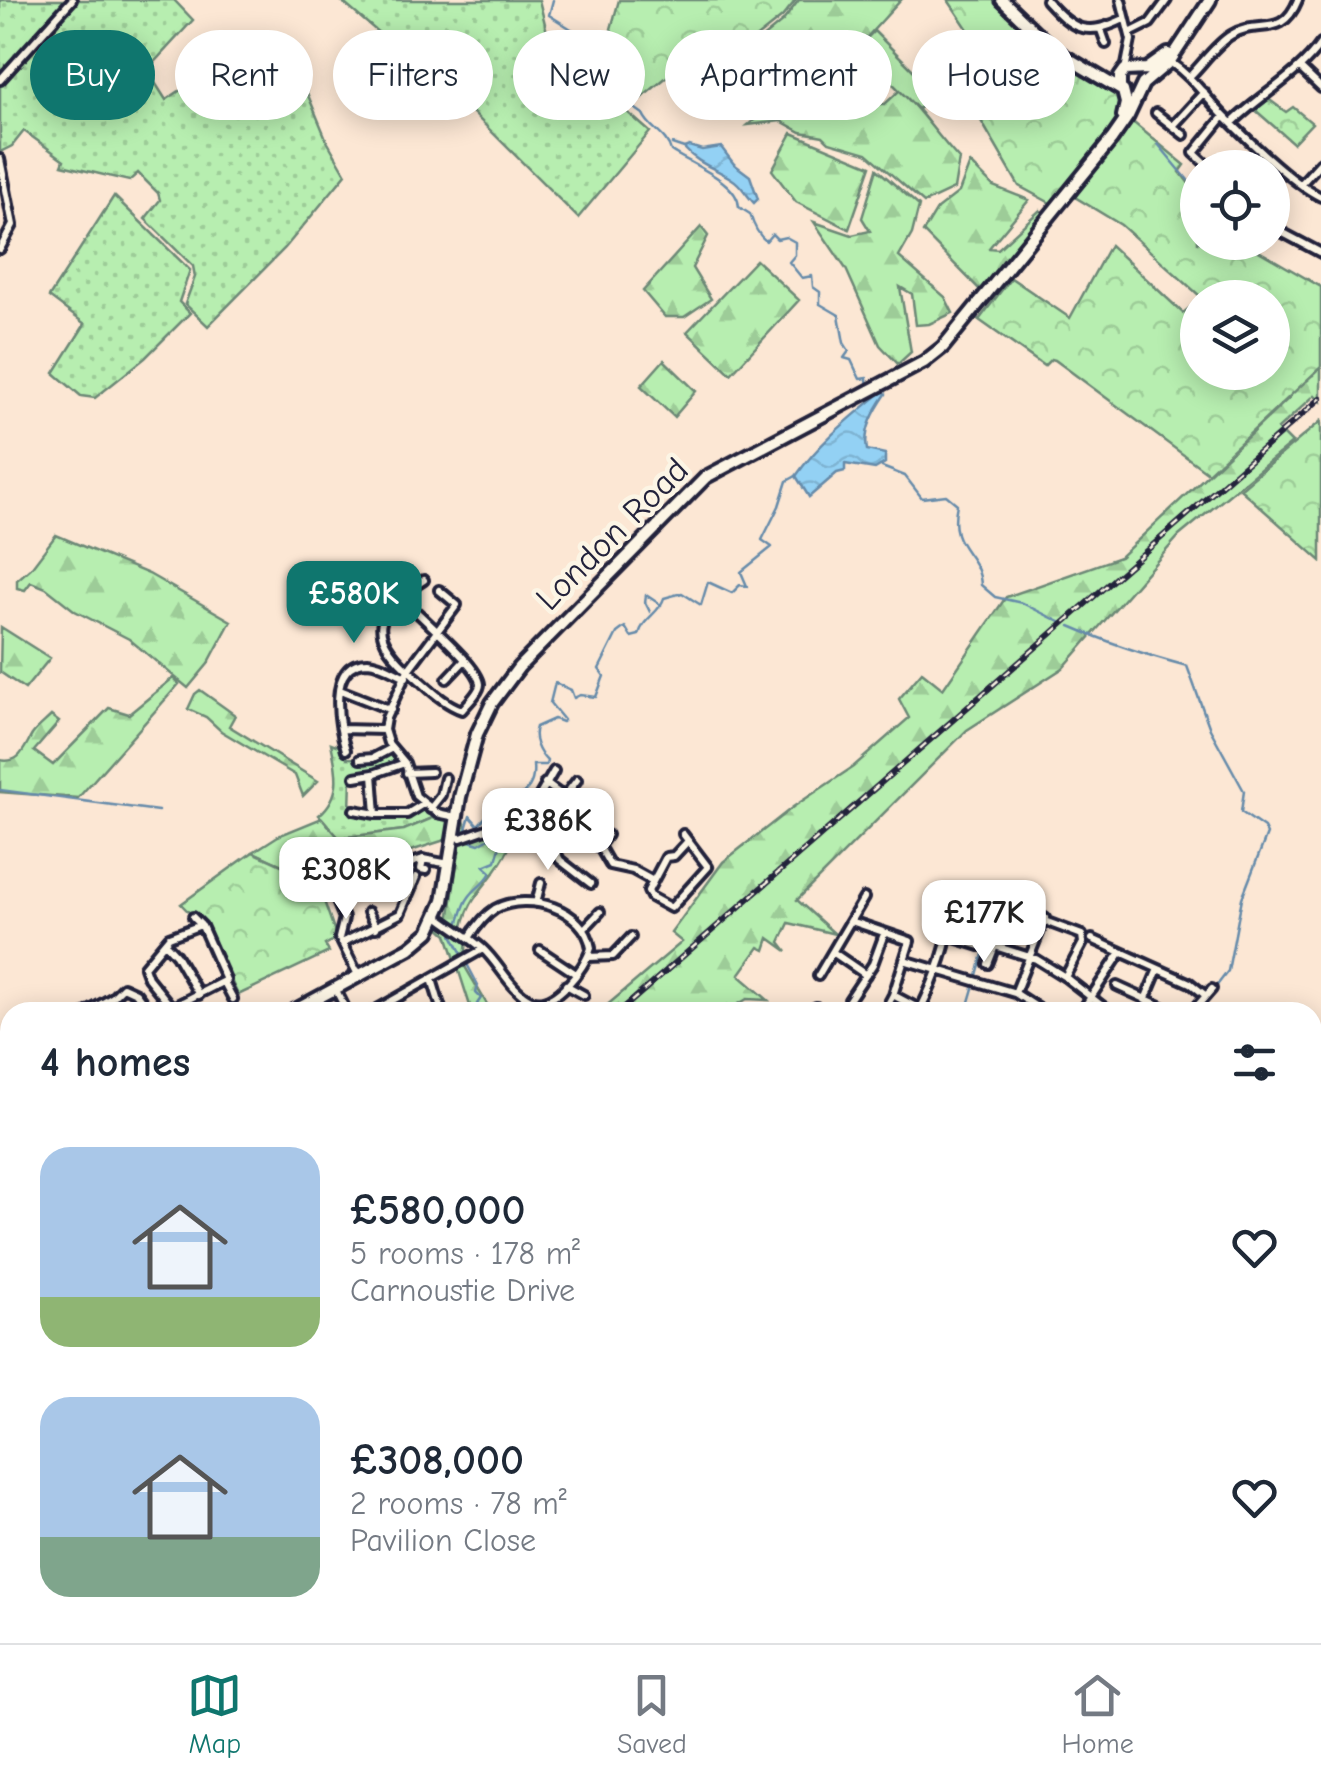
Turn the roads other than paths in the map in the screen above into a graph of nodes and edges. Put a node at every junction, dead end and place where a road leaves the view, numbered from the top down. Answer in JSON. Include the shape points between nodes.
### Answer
{"nodes":[{"id":1,"x":72,"y":0,"type":"edge"},
{"id":2,"x":1002,"y":0,"type":"edge"},
{"id":3,"x":1046,"y":0,"type":"edge"},
{"id":4,"x":1121,"y":0,"type":"edge"},
{"id":5,"x":1166,"y":0,"type":"edge"},
{"id":6,"x":1210,"y":0,"type":"edge"},
{"id":7,"x":1298,"y":0,"type":"edge"},
{"id":8,"x":1124,"y":19,"type":"junction"},
{"id":9,"x":1102,"y":30,"type":"junction"},
{"id":10,"x":1130,"y":33,"type":"junction"},
{"id":11,"x":1321,"y":43,"type":"edge"},
{"id":12,"x":1106,"y":44,"type":"dead end"},
{"id":13,"x":1167,"y":60,"type":"junction"},
{"id":14,"x":1300,"y":68,"type":"junction"},
{"id":15,"x":1130,"y":71,"type":"junction"},
{"id":16,"x":1101,"y":76,"type":"junction"},
{"id":17,"x":1190,"y":76,"type":"junction"},
{"id":18,"x":0,"y":80,"type":"edge"},
{"id":19,"x":1141,"y":86,"type":"junction"},
{"id":20,"x":1321,"y":88,"type":"edge"},
{"id":21,"x":1122,"y":89,"type":"junction"},
{"id":22,"x":1204,"y":92,"type":"junction"},
{"id":23,"x":1156,"y":114,"type":"dead end"},
{"id":24,"x":1224,"y":116,"type":"junction"},
{"id":25,"x":1121,"y":124,"type":"junction"},
{"id":26,"x":1232,"y":124,"type":"junction"},
{"id":27,"x":1173,"y":126,"type":"junction"},
{"id":28,"x":1184,"y":135,"type":"dead end"},
{"id":29,"x":1196,"y":150,"type":"edge"},
{"id":30,"x":0,"y":159,"type":"edge"},
{"id":31,"x":1321,"y":162,"type":"edge"},
{"id":32,"x":1301,"y":184,"type":"junction"},
{"id":33,"x":1321,"y":197,"type":"edge"},
{"id":34,"x":1290,"y":237,"type":"edge"},
{"id":35,"x":0,"y":249,"type":"edge"},
{"id":36,"x":1321,"y":254,"type":"edge"},
{"id":37,"x":424,"y":580,"type":"dead end"},
{"id":38,"x":439,"y":590,"type":"dead end"},
{"id":39,"x":402,"y":597,"type":"junction"},
{"id":40,"x":438,"y":632,"type":"junction"},
{"id":41,"x":464,"y":660,"type":"junction"},
{"id":42,"x":407,"y":673,"type":"junction"},
{"id":43,"x":447,"y":679,"type":"dead end"},
{"id":44,"x":340,"y":690,"type":"junction"},
{"id":45,"x":390,"y":710,"type":"junction"},
{"id":46,"x":384,"y":730,"type":"junction"},
{"id":47,"x":341,"y":732,"type":"junction"},
{"id":48,"x":392,"y":748,"type":"junction"},
{"id":49,"x":346,"y":750,"type":"dead end"},
{"id":50,"x":360,"y":760,"type":"dead end"},
{"id":51,"x":405,"y":764,"type":"junction"},
{"id":52,"x":554,"y":771,"type":"dead end"},
{"id":53,"x":431,"y":772,"type":"dead end"},
{"id":54,"x":407,"y":773,"type":"junction"},
{"id":55,"x":373,"y":774,"type":"junction"},
{"id":56,"x":355,"y":777,"type":"dead end"},
{"id":57,"x":445,"y":778,"type":"dead end"},
{"id":58,"x":576,"y":780,"type":"dead end"},
{"id":59,"x":545,"y":783,"type":"junction"},
{"id":60,"x":564,"y":797,"type":"junction"},
{"id":61,"x":536,"y":802,"type":"dead end"},
{"id":62,"x":426,"y":806,"type":"junction"},
{"id":63,"x":354,"y":810,"type":"dead end"},
{"id":64,"x":376,"y":814,"type":"junction"},
{"id":65,"x":457,"y":817,"type":"junction"},
{"id":66,"x":565,"y":822,"type":"junction"},
{"id":67,"x":544,"y":831,"type":"junction"},
{"id":68,"x":607,"y":836,"type":"dead end"},
{"id":69,"x":461,"y":837,"type":"junction"},
{"id":70,"x":598,"y":846,"type":"junction"},
{"id":71,"x":423,"y":859,"type":"junction"},
{"id":72,"x":450,"y":864,"type":"junction"},
{"id":73,"x":395,"y":868,"type":"junction"},
{"id":74,"x":426,"y":870,"type":"dead end"},
{"id":75,"x":381,"y":874,"type":"dead end"},
{"id":76,"x":398,"y":879,"type":"dead end"},
{"id":77,"x":366,"y":882,"type":"dead end"},
{"id":78,"x":541,"y":883,"type":"dead end"},
{"id":79,"x":591,"y":884,"type":"dead end"},
{"id":80,"x":652,"y":884,"type":"junction"},
{"id":81,"x":395,"y":894,"type":"dead end"},
{"id":82,"x":864,"y":898,"type":"dead end"},
{"id":83,"x":536,"y":903,"type":"junction"},
{"id":84,"x":948,"y":908,"type":"dead end"},
{"id":85,"x":1001,"y":910,"type":"dead end"},
{"id":86,"x":368,"y":912,"type":"dead end"},
{"id":87,"x":600,"y":912,"type":"dead end"},
{"id":88,"x":438,"y":916,"type":"junction"},
{"id":89,"x":193,"y":917,"type":"dead end"},
{"id":90,"x":1046,"y":918,"type":"junction"},
{"id":91,"x":851,"y":921,"type":"junction"},
{"id":92,"x":201,"y":925,"type":"junction"},
{"id":93,"x":1003,"y":925,"type":"dead end"},
{"id":94,"x":376,"y":928,"type":"junction"},
{"id":95,"x":584,"y":929,"type":"junction"},
{"id":96,"x":884,"y":934,"type":"junction"},
{"id":97,"x":947,"y":936,"type":"junction"},
{"id":98,"x":631,"y":937,"type":"dead end"},
{"id":99,"x":469,"y":938,"type":"junction"},
{"id":100,"x":1092,"y":938,"type":"dead end"},
{"id":101,"x":342,"y":943,"type":"junction"},
{"id":102,"x":165,"y":944,"type":"junction"},
{"id":103,"x":980,"y":946,"type":"dead end"},
{"id":104,"x":995,"y":946,"type":"junction"},
{"id":105,"x":483,"y":949,"type":"junction"},
{"id":106,"x":540,"y":950,"type":"dead end"},
{"id":107,"x":1118,"y":951,"type":"junction"},
{"id":108,"x":834,"y":953,"type":"junction"},
{"id":109,"x":1029,"y":956,"type":"junction"},
{"id":110,"x":588,"y":957,"type":"junction"},
{"id":111,"x":904,"y":960,"type":"junction"},
{"id":112,"x":988,"y":964,"type":"dead end"},
{"id":113,"x":936,"y":969,"type":"junction"},
{"id":114,"x":1158,"y":969,"type":"junction"},
{"id":115,"x":576,"y":974,"type":"junction"},
{"id":116,"x":866,"y":975,"type":"junction"},
{"id":117,"x":358,"y":976,"type":"junction"},
{"id":118,"x":818,"y":976,"type":"dead end"},
{"id":119,"x":1065,"y":977,"type":"junction"},
{"id":120,"x":432,"y":979,"type":"junction"},
{"id":121,"x":224,"y":982,"type":"junction"},
{"id":122,"x":566,"y":985,"type":"junction"},
{"id":123,"x":1117,"y":986,"type":"dead end"},
{"id":124,"x":417,"y":987,"type":"junction"},
{"id":125,"x":335,"y":988,"type":"junction"},
{"id":126,"x":434,"y":992,"type":"junction"},
{"id":127,"x":1014,"y":993,"type":"junction"},
{"id":128,"x":199,"y":995,"type":"junction"},
{"id":129,"x":584,"y":995,"type":"dead end"},
{"id":130,"x":894,"y":996,"type":"junction"},
{"id":131,"x":1092,"y":998,"type":"junction"},
{"id":132,"x":233,"y":999,"type":"dead end"},
{"id":133,"x":850,"y":1000,"type":"dead end"},
{"id":134,"x":1145,"y":1000,"type":"junction"},
{"id":135,"x":104,"y":1002,"type":"edge"},
{"id":136,"x":143,"y":1002,"type":"edge"},
{"id":137,"x":168,"y":1002,"type":"edge"},
{"id":138,"x":188,"y":1002,"type":"edge"},
{"id":139,"x":310,"y":1002,"type":"edge"},
{"id":140,"x":343,"y":1002,"type":"edge"},
{"id":141,"x":390,"y":1002,"type":"edge"},
{"id":142,"x":438,"y":1002,"type":"edge"},
{"id":143,"x":532,"y":1002,"type":"edge"},
{"id":144,"x":547,"y":1002,"type":"edge"},
{"id":145,"x":890,"y":1002,"type":"edge"},
{"id":146,"x":905,"y":1002,"type":"edge"},
{"id":147,"x":926,"y":1002,"type":"edge"},
{"id":148,"x":1028,"y":1002,"type":"edge"},
{"id":149,"x":1089,"y":1002,"type":"edge"},
{"id":150,"x":1096,"y":1002,"type":"edge"},
{"id":151,"x":1150,"y":1002,"type":"edge"},
{"id":152,"x":1200,"y":1002,"type":"edge"}],
"edges":[{"from":1,"to":18,"type":"street"},
{"from":2,"to":16,"type":"main road","via":[[1044,42]]},
{"from":3,"to":9,"type":"street","via":[[1066,22]]},
{"from":4,"to":8,"type":"street"},
{"from":5,"to":10,"type":"street","via":[[1150,23]]},
{"from":6,"to":13,"type":"main road","name":"London Road"},
{"from":7,"to":17,"type":"street","via":[[1272,28],[1234,32]]},
{"from":8,"to":9,"type":"street"},
{"from":8,"to":10,"type":"street"},
{"from":9,"to":12,"type":"street"},
{"from":10,"to":15,"type":"street"},
{"from":11,"to":14,"type":"street"},
{"from":13,"to":15,"type":"main road","name":"London Road"},
{"from":13,"to":17,"type":"street"},
{"from":13,"to":19,"type":"main road","name":"London Road"},
{"from":14,"to":20,"type":"street"},
{"from":14,"to":26,"type":"street"},
{"from":15,"to":16,"type":"main road","name":"London Road"},
{"from":15,"to":19,"type":"main road","via":[[1143,76]]},
{"from":15,"to":21,"type":"main road"},
{"from":16,"to":21,"type":"main road"},
{"from":17,"to":22,"type":"street"},
{"from":19,"to":21,"type":"main road","via":[[1133,93]]},
{"from":19,"to":25,"type":"main road","name":"London Road"},
{"from":21,"to":25,"type":"main road"},
{"from":22,"to":24,"type":"street"},
{"from":22,"to":27,"type":"street"},
{"from":23,"to":27,"type":"street"},
{"from":24,"to":26,"type":"street"},
{"from":24,"to":29,"type":"street"},
{"from":25,"to":65,"type":"main road","name":"London Road","via":[[943,347],[706,477],[518,666],[476,734]]},
{"from":26,"to":32,"type":"street"},
{"from":27,"to":28,"type":"street"},
{"from":30,"to":35,"type":"street","via":[[13,225]]},
{"from":31,"to":32,"type":"street"},
{"from":32,"to":33,"type":"street"},
{"from":34,"to":36,"type":"street"},
{"from":37,"to":39,"type":"street"},
{"from":38,"to":40,"type":"street","via":[[457,605]]},
{"from":39,"to":40,"type":"street"},
{"from":39,"to":42,"type":"street","via":[[383,618],[380,633]]},
{"from":40,"to":41,"type":"street"},
{"from":40,"to":42,"type":"street"},
{"from":41,"to":42,"type":"street","via":[[480,688],[462,710]]},
{"from":41,"to":43,"type":"street"},
{"from":42,"to":44,"type":"street","via":[[358,664]]},
{"from":42,"to":45,"type":"street"},
{"from":44,"to":45,"type":"street"},
{"from":44,"to":47,"type":"street"},
{"from":45,"to":46,"type":"street"},
{"from":46,"to":47,"type":"street"},
{"from":46,"to":48,"type":"street"},
{"from":47,"to":49,"type":"street"},
{"from":48,"to":50,"type":"street"},
{"from":48,"to":51,"type":"street"},
{"from":51,"to":54,"type":"street"},
{"from":51,"to":55,"type":"street"},
{"from":52,"to":59,"type":"street"},
{"from":53,"to":54,"type":"street"},
{"from":54,"to":62,"type":"street"},
{"from":55,"to":56,"type":"street"},
{"from":55,"to":64,"type":"street"},
{"from":57,"to":62,"type":"street","via":[[441,794]]},
{"from":58,"to":60,"type":"street"},
{"from":59,"to":60,"type":"street"},
{"from":59,"to":61,"type":"street"},
{"from":60,"to":66,"type":"street","via":[[579,802]]},
{"from":62,"to":64,"type":"street"},
{"from":62,"to":65,"type":"street"},
{"from":63,"to":64,"type":"street"},
{"from":65,"to":69,"type":"main road","name":"London Road"},
{"from":66,"to":67,"type":"street"},
{"from":66,"to":70,"type":"street"},
{"from":67,"to":69,"type":"street","via":[[520,836],[494,826]]},
{"from":67,"to":79,"type":"street","via":[[560,860]]},
{"from":68,"to":70,"type":"street"},
{"from":69,"to":72,"type":"main road","name":"London Road"},
{"from":70,"to":80,"type":"street","via":[[610,865]]},
{"from":71,"to":72,"type":"street"},
{"from":71,"to":73,"type":"street"},
{"from":71,"to":74,"type":"street"},
{"from":72,"to":88,"type":"main road","name":"London Road"},
{"from":73,"to":75,"type":"street"},
{"from":73,"to":76,"type":"street"},
{"from":77,"to":101,"type":"street","via":[[336,899],[344,918]]},
{"from":78,"to":83,"type":"street"},
{"from":80,"to":80,"type":"street","via":[[664,856],[674,856],[687,840],[708,866],[672,908],[651,897]]},
{"from":81,"to":94,"type":"street","via":[[415,879],[400,914]]},
{"from":82,"to":91,"type":"street"},
{"from":83,"to":95,"type":"street"},
{"from":83,"to":99,"type":"street","via":[[496,909]]},
{"from":84,"to":97,"type":"street"},
{"from":85,"to":90,"type":"street"},
{"from":86,"to":94,"type":"street"},
{"from":87,"to":95,"type":"street"},
{"from":88,"to":99,"type":"street"},
{"from":88,"to":117,"type":"main road","via":[[421,940]]},
{"from":89,"to":92,"type":"street"},
{"from":90,"to":109,"type":"street"},
{"from":90,"to":119,"type":"street","via":[[1084,938]]},
{"from":91,"to":96,"type":"street"},
{"from":91,"to":108,"type":"street"},
{"from":92,"to":102,"type":"street"},
{"from":92,"to":121,"type":"street"},
{"from":93,"to":104,"type":"street"},
{"from":94,"to":101,"type":"street"},
{"from":95,"to":110,"type":"street"},
{"from":96,"to":111,"type":"street","via":[[910,941]]},
{"from":96,"to":116,"type":"street"},
{"from":97,"to":103,"type":"street"},
{"from":97,"to":113,"type":"street"},
{"from":98,"to":110,"type":"street","via":[[612,956]]},
{"from":99,"to":105,"type":"street"},
{"from":100,"to":107,"type":"street"},
{"from":101,"to":117,"type":"street"},
{"from":102,"to":128,"type":"street"},
{"from":102,"to":137,"type":"street","via":[[144,969]]},
{"from":104,"to":109,"type":"street"},
{"from":104,"to":112,"type":"street"},
{"from":105,"to":120,"type":"street"},
{"from":105,"to":143,"type":"street"},
{"from":106,"to":115,"type":"street"},
{"from":107,"to":114,"type":"street"},
{"from":107,"to":131,"type":"street"},
{"from":108,"to":116,"type":"street"},
{"from":108,"to":118,"type":"street"},
{"from":109,"to":119,"type":"street"},
{"from":109,"to":127,"type":"street"},
{"from":110,"to":115,"type":"street"},
{"from":111,"to":113,"type":"street"},
{"from":111,"to":130,"type":"street"},
{"from":113,"to":127,"type":"street"},
{"from":113,"to":147,"type":"street"},
{"from":114,"to":134,"type":"street"},
{"from":114,"to":152,"type":"street","via":[[1209,992]]},
{"from":115,"to":122,"type":"street"},
{"from":116,"to":133,"type":"street"},
{"from":117,"to":125,"type":"main road"},
{"from":119,"to":131,"type":"street"},
{"from":120,"to":124,"type":"street"},
{"from":120,"to":126,"type":"street"},
{"from":121,"to":128,"type":"street"},
{"from":121,"to":132,"type":"street"},
{"from":122,"to":129,"type":"street"},
{"from":122,"to":144,"type":"street"},
{"from":123,"to":134,"type":"street"},
{"from":124,"to":126,"type":"street"},
{"from":124,"to":141,"type":"street"},
{"from":125,"to":139,"type":"main road"},
{"from":125,"to":140,"type":"street"},
{"from":126,"to":142,"type":"street"},
{"from":127,"to":148,"type":"street"},
{"from":128,"to":138,"type":"street"},
{"from":130,"to":145,"type":"street"},
{"from":130,"to":146,"type":"street"},
{"from":131,"to":149,"type":"street"},
{"from":131,"to":150,"type":"street"},
{"from":134,"to":151,"type":"street"},
{"from":135,"to":136,"type":"street","via":[[122,986]]}]}
